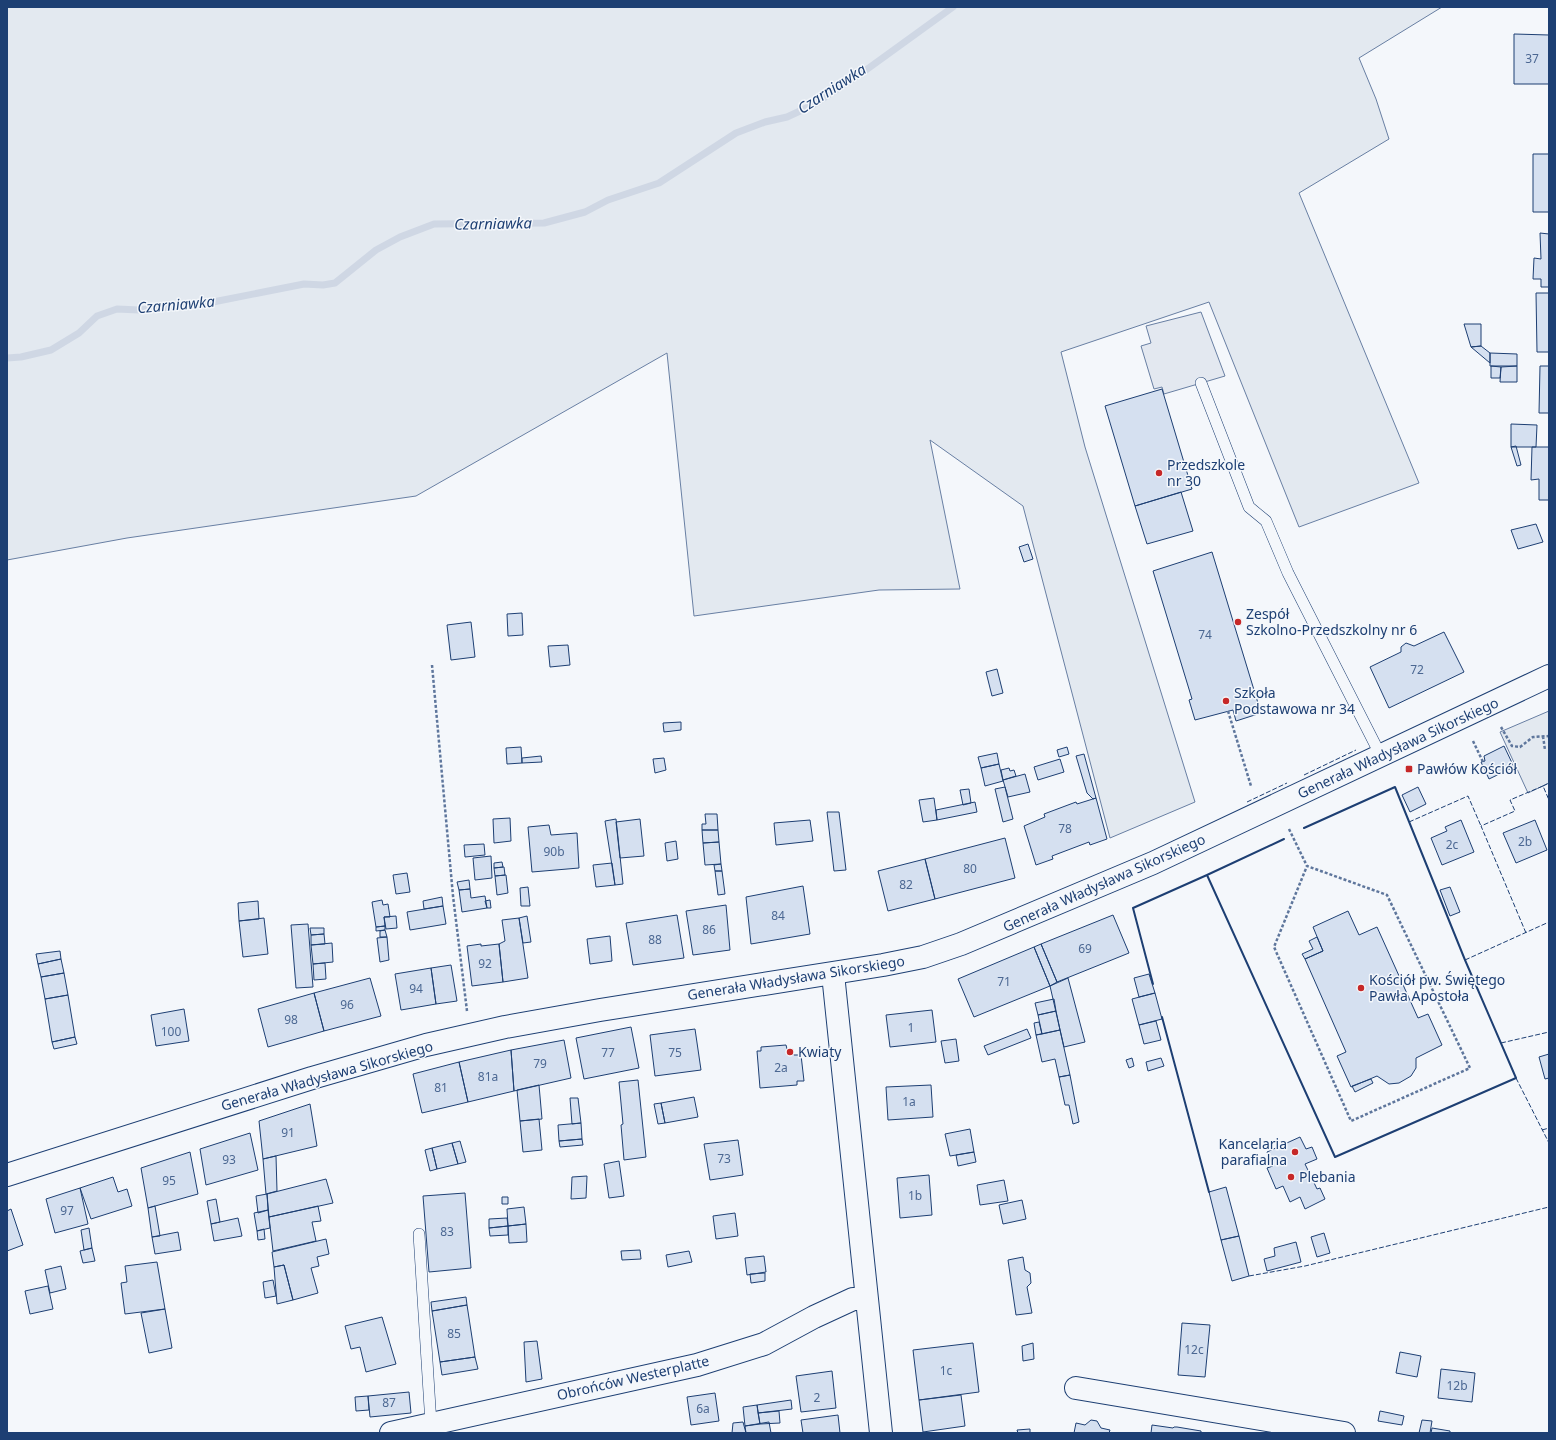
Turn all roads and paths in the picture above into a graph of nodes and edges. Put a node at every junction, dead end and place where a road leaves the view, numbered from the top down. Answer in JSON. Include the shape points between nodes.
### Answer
{"nodes":[{"id":1,"x":1201,"y":383,"type":"dead end"},
{"id":2,"x":432,"y":665,"type":"dead end"},
{"id":3,"x":1549,"y":676,"type":"edge"},
{"id":4,"x":1228,"y":711,"type":"dead end"},
{"id":5,"x":1501,"y":727,"type":"dead end"},
{"id":6,"x":1543,"y":736,"type":"junction"},
{"id":7,"x":1549,"y":736,"type":"edge"},
{"id":8,"x":1473,"y":741,"type":"dead end"},
{"id":9,"x":1545,"y":750,"type":"dead end"},
{"id":10,"x":1381,"y":756,"type":"junction"},
{"id":11,"x":1483,"y":762,"type":"dead end"},
{"id":12,"x":1251,"y":786,"type":"dead end"},
{"id":13,"x":1288,"y":829,"type":"dead end"},
{"id":14,"x":1307,"y":866,"type":"junction"},
{"id":15,"x":833,"y":974,"type":"junction"},
{"id":16,"x":471,"y":1035,"type":"junction"},
{"id":17,"x":7,"y":1175,"type":"edge"},
{"id":18,"x":419,"y":1234,"type":"dead end"},
{"id":19,"x":866,"y":1299,"type":"junction"},
{"id":20,"x":1076,"y":1388,"type":"dead end"},
{"id":21,"x":424,"y":1428,"type":"edge"},
{"id":22,"x":391,"y":1433,"type":"edge"},
{"id":23,"x":882,"y":1433,"type":"edge"},
{"id":24,"x":1344,"y":1433,"type":"edge"}],
"edges":[{"from":1,"to":10,"type":"lane","via":[[1249,507],[1266,521],[1288,573]]},
{"from":2,"to":16,"type":"path","via":[[453,896]]},
{"from":3,"to":10,"type":"street","name":"Generała Władysława Sikorskiego"},
{"from":4,"to":12,"type":"path"},
{"from":5,"to":6,"type":"path","via":[[1512,746],[1520,747],[1533,738]]},
{"from":6,"to":7,"type":"path"},
{"from":6,"to":9,"type":"path"},
{"from":8,"to":11,"type":"path"},
{"from":10,"to":15,"type":"street","name":"Generała Władysława Sikorskiego","via":[[1153,862],[961,944],[923,956]]},
{"from":13,"to":14,"type":"path"},
{"from":14,"to":14,"type":"path","via":[[1274,947],[1351,1121],[1470,1068],[1387,895]]},
{"from":15,"to":16,"type":"street","name":"Generała Władysława Sikorskiego","via":[[600,1010]]},
{"from":15,"to":19,"type":"street"},
{"from":16,"to":17,"type":"street","name":"Generała Władysława Sikorskiego","via":[[358,1063]]},
{"from":18,"to":21,"type":"lane"},
{"from":19,"to":21,"type":"street","name":"Obrońców Westerplatte","via":[[853,1299],[814,1316],[764,1344],[697,1364]]},
{"from":19,"to":23,"type":"street"},
{"from":20,"to":24,"type":"street"},
{"from":21,"to":22,"type":"street","name":"Obrońców Westerplatte"}]}
